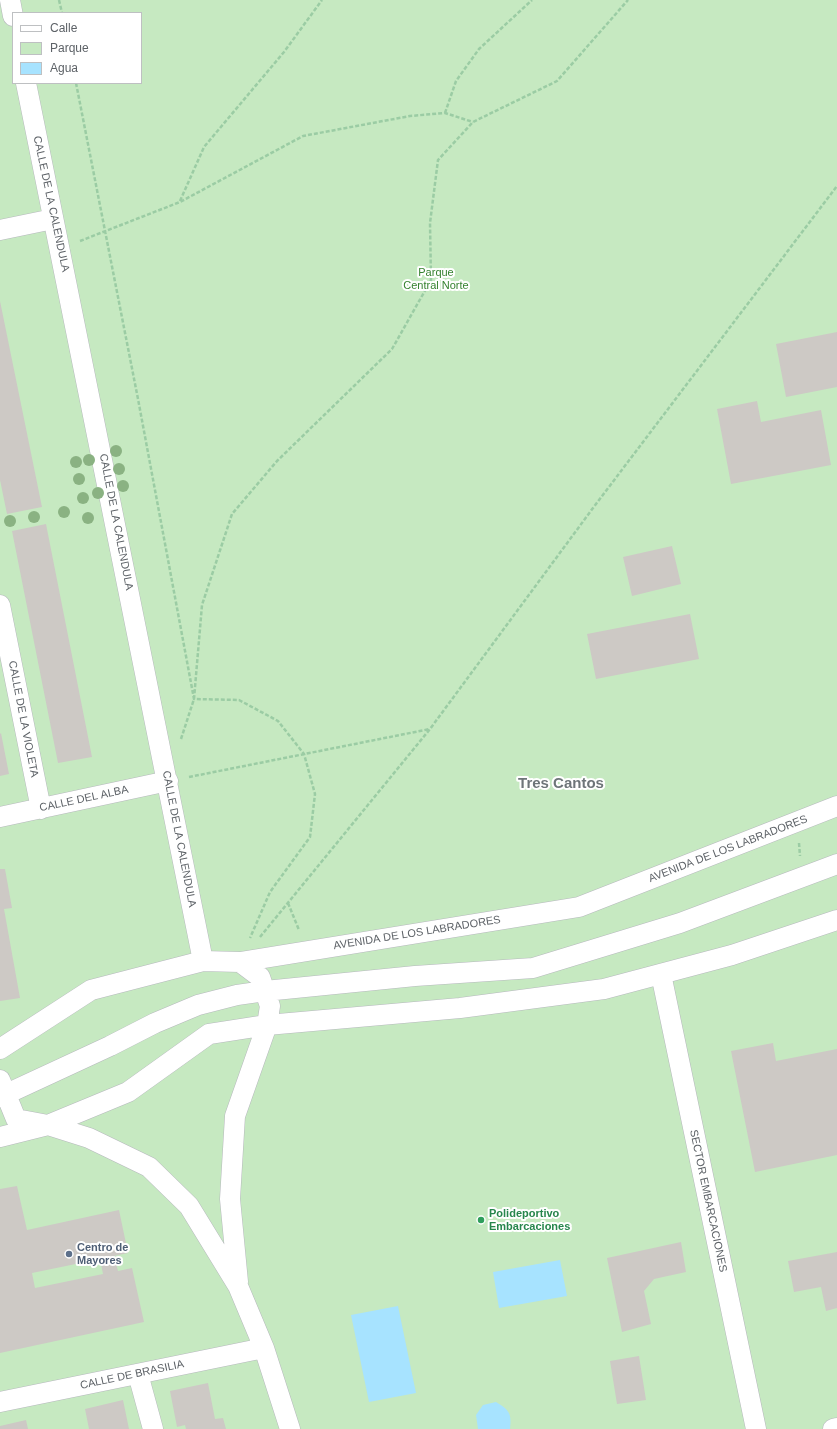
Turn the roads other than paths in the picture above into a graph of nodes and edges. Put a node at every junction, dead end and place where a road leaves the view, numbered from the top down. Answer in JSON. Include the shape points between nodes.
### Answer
{"nodes":[{"id":1,"x":10,"y":0,"type":"edge"},
{"id":2,"x":12,"y":12,"type":"edge"},
{"id":3,"x":26,"y":84,"type":"edge"},
{"id":4,"x":53,"y":219,"type":"junction"},
{"id":5,"x":0,"y":230,"type":"edge"},
{"id":6,"x":0,"y":605,"type":"edge"},
{"id":7,"x":168,"y":781,"type":"junction"},
{"id":8,"x":837,"y":806,"type":"edge"},
{"id":9,"x":41,"y":809,"type":"junction"},
{"id":10,"x":0,"y":817,"type":"edge"},
{"id":11,"x":837,"y":864,"type":"edge"},
{"id":12,"x":836,"y":920,"type":"edge"},
{"id":13,"x":203,"y":961,"type":"junction"},
{"id":14,"x":240,"y":962,"type":"junction"},
{"id":15,"x":661,"y":974,"type":"junction"},
{"id":16,"x":265,"y":991,"type":"junction"},
{"id":17,"x":267,"y":1025,"type":"junction"},
{"id":18,"x":5,"y":1046,"type":"edge"},
{"id":19,"x":1,"y":1087,"type":"edge"},
{"id":20,"x":48,"y":1125,"type":"junction"},
{"id":21,"x":0,"y":1137,"type":"edge"},
{"id":22,"x":238,"y":1286,"type":"junction"},
{"id":23,"x":264,"y":1348,"type":"junction"},
{"id":24,"x":138,"y":1374,"type":"junction"},
{"id":25,"x":0,"y":1402,"type":"edge"},
{"id":26,"x":837,"y":1428,"type":"edge"},
{"id":27,"x":153,"y":1429,"type":"edge"},
{"id":28,"x":290,"y":1429,"type":"edge"},
{"id":29,"x":756,"y":1429,"type":"edge"},
{"id":30,"x":833,"y":1429,"type":"edge"}],
"edges":[{"from":1,"to":2,"type":"street"},
{"from":3,"to":4,"type":"street","name":"CALLE DE LA CALENDULA"},
{"from":4,"to":5,"type":"street"},
{"from":4,"to":7,"type":"street","name":"CALLE DE LA CALENDULA"},
{"from":6,"to":9,"type":"street","name":"CALLE DE LA VIOLETA"},
{"from":7,"to":9,"type":"street","name":"CALLE DEL ALBA"},
{"from":7,"to":13,"type":"street","name":"CALLE DE LA CALENDULA"},
{"from":8,"to":14,"type":"street","name":"AVENIDA DE LOS LABRADORES","via":[[579,907]]},
{"from":9,"to":10,"type":"street","name":"CALLE DEL ALBA"},
{"from":11,"to":16,"type":"street","via":[[680,922],[533,968],[415,976]]},
{"from":12,"to":15,"type":"street","via":[[732,955]]},
{"from":13,"to":14,"type":"street","name":"AVENIDA DE LOS LABRADORES"},
{"from":13,"to":18,"type":"street","name":"AVENIDA DE LOS LABRADORES","via":[[91,990]]},
{"from":14,"to":16,"type":"street","via":[[260,977]]},
{"from":15,"to":17,"type":"street","via":[[604,989],[460,1008]]},
{"from":15,"to":29,"type":"street","name":"SECTOR EMBARCACIONES"},
{"from":16,"to":17,"type":"street","via":[[270,1006]]},
{"from":16,"to":19,"type":"street","via":[[198,1005],[110,1046]]},
{"from":17,"to":20,"type":"street","via":[[209,1034],[128,1092]]},
{"from":17,"to":22,"type":"street","via":[[235,1116],[230,1199]]},
{"from":18,"to":19,"type":"street"},
{"from":19,"to":20,"type":"street","via":[[16,1119]]},
{"from":20,"to":21,"type":"street"},
{"from":20,"to":22,"type":"street","via":[[89,1138],[149,1167],[189,1206]]},
{"from":22,"to":23,"type":"street"},
{"from":23,"to":24,"type":"street","name":"CALLE DE BRASILIA"},
{"from":23,"to":28,"type":"street"},
{"from":24,"to":25,"type":"street","name":"CALLE DE BRASILIA"},
{"from":24,"to":27,"type":"street"},
{"from":26,"to":30,"type":"street"}]}
